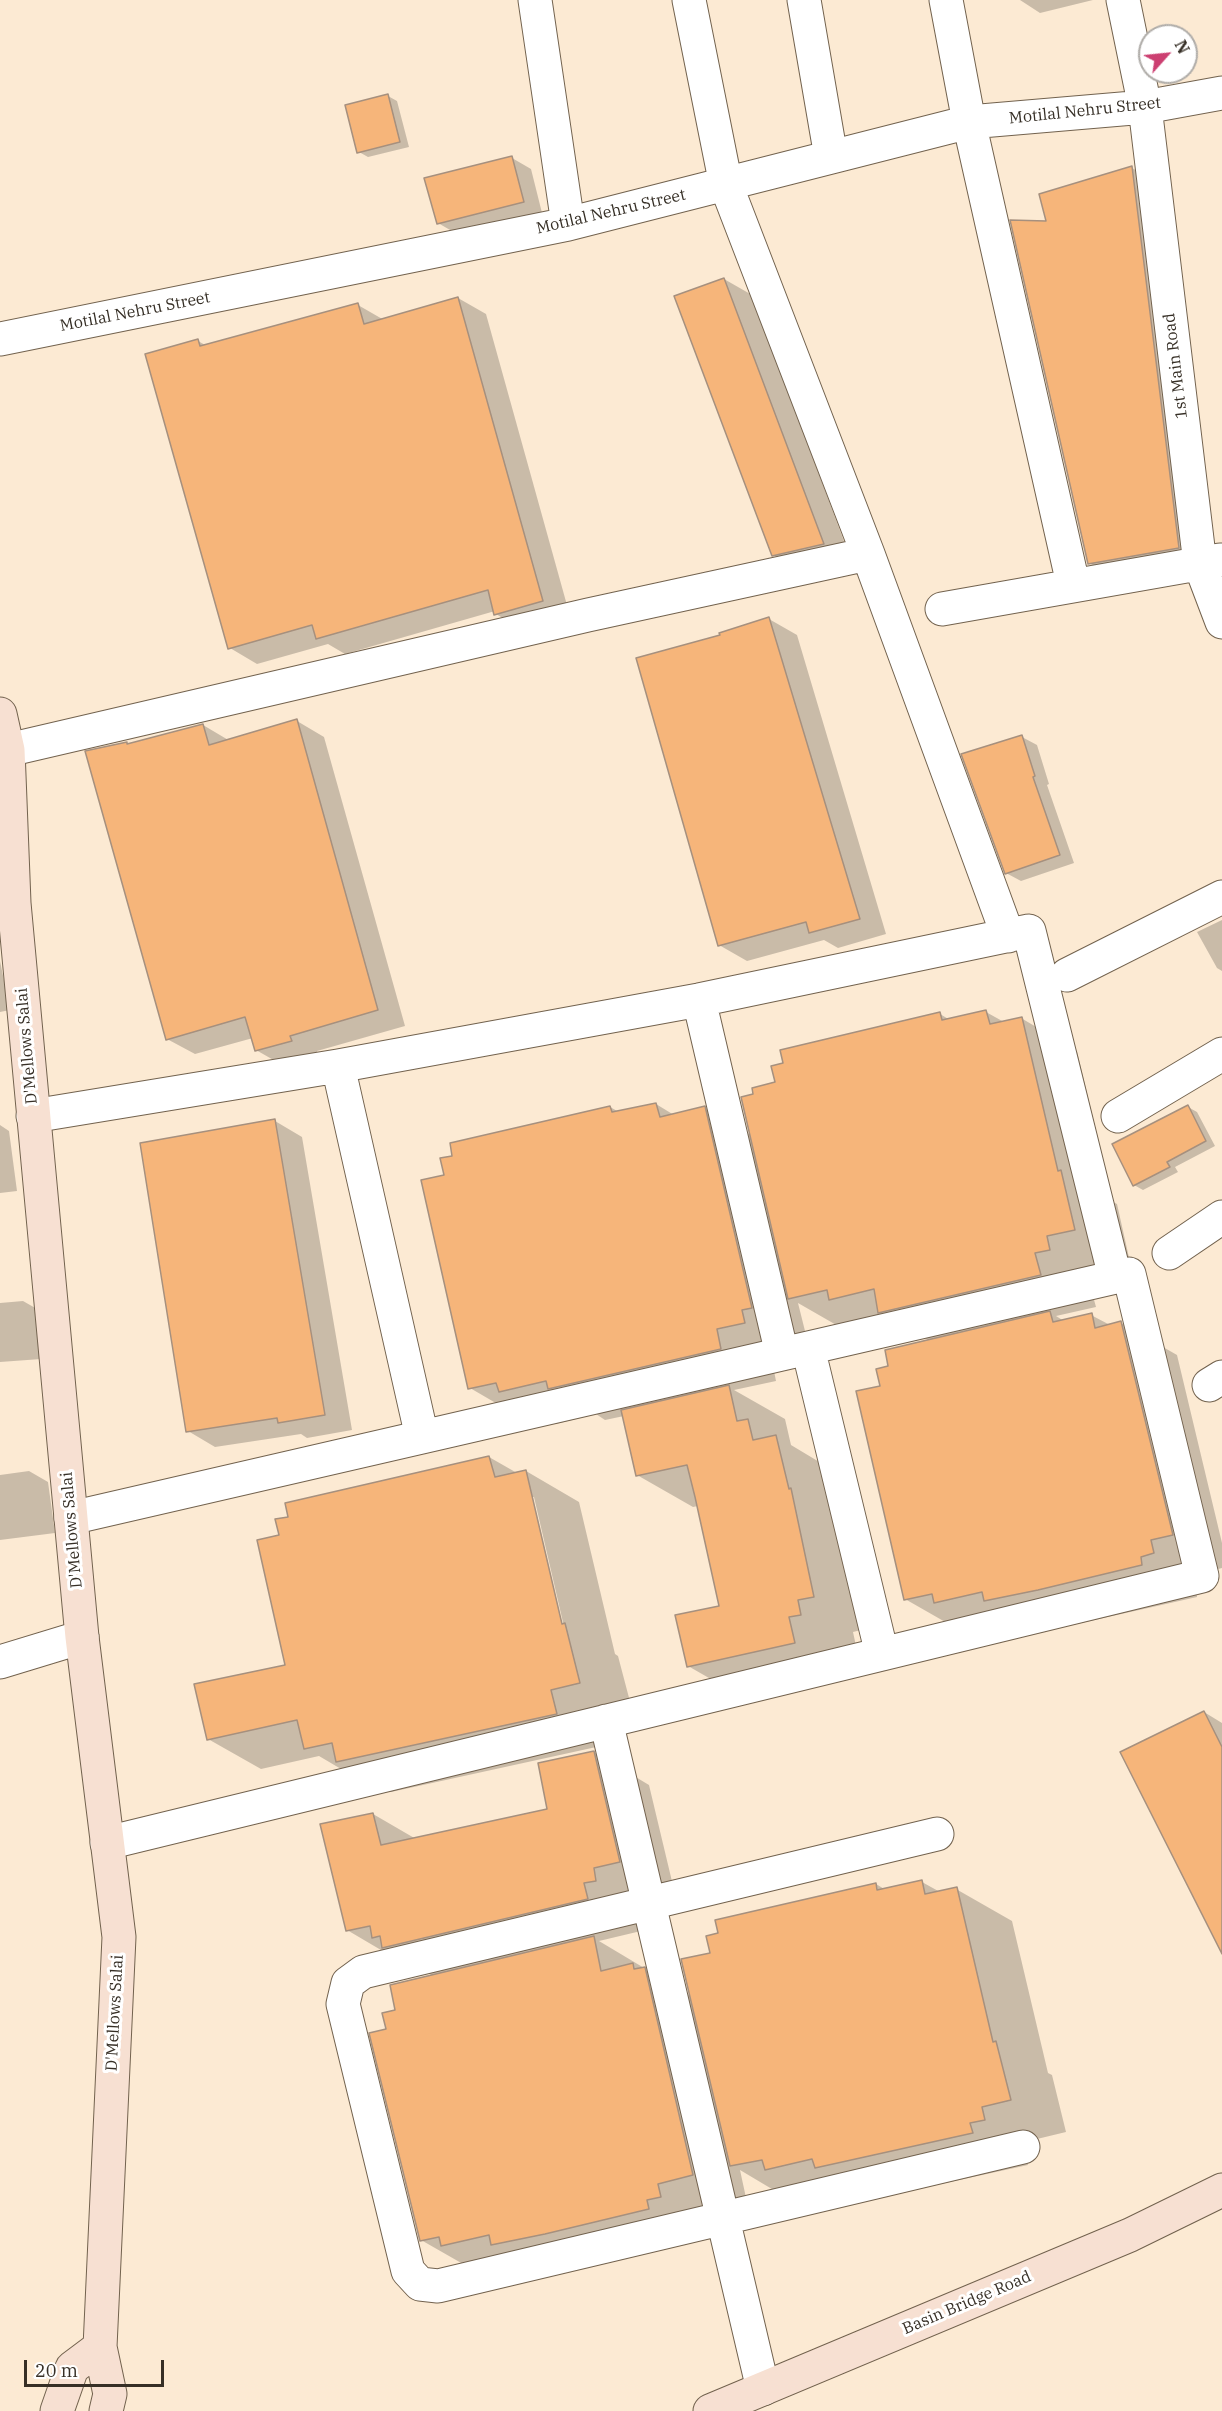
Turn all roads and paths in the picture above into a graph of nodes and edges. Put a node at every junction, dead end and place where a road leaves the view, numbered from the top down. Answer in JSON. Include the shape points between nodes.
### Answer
{"nodes":[{"id":1,"x":535,"y":0,"type":"edge"},
{"id":2,"x":689,"y":0,"type":"edge"},
{"id":3,"x":804,"y":0,"type":"edge"},
{"id":4,"x":946,"y":0,"type":"edge"},
{"id":5,"x":1123,"y":0,"type":"edge"},
{"id":6,"x":1222,"y":93,"type":"edge"},
{"id":7,"x":1145,"y":107,"type":"junction"},
{"id":8,"x":969,"y":122,"type":"junction"},
{"id":9,"x":831,"y":158,"type":"junction"},
{"id":10,"x":726,"y":185,"type":"junction"},
{"id":11,"x":568,"y":224,"type":"junction"},
{"id":12,"x":0,"y":339,"type":"edge"},
{"id":13,"x":868,"y":554,"type":"junction"},
{"id":14,"x":1211,"y":562,"type":"edge"},
{"id":15,"x":1074,"y":584,"type":"junction"},
{"id":16,"x":942,"y":609,"type":"dead end"},
{"id":17,"x":1222,"y":622,"type":"edge"},
{"id":18,"x":0,"y":714,"type":"edge"},
{"id":19,"x":8,"y":750,"type":"junction"},
{"id":20,"x":1222,"y":897,"type":"edge"},
{"id":21,"x":7,"y":905,"type":"edge"},
{"id":22,"x":1008,"y":936,"type":"junction"},
{"id":23,"x":1067,"y":975,"type":"dead end"},
{"id":24,"x":699,"y":1000,"type":"junction"},
{"id":25,"x":1222,"y":1054,"type":"edge"},
{"id":26,"x":338,"y":1066,"type":"junction"},
{"id":27,"x":33,"y":1116,"type":"junction"},
{"id":28,"x":1118,"y":1116,"type":"dead end"},
{"id":29,"x":1222,"y":1217,"type":"edge"},
{"id":30,"x":1169,"y":1253,"type":"dead end"},
{"id":31,"x":1115,"y":1276,"type":"junction"},
{"id":32,"x":795,"y":1351,"type":"junction"},
{"id":33,"x":422,"y":1437,"type":"junction"},
{"id":34,"x":71,"y":1518,"type":"junction"},
{"id":35,"x":82,"y":1637,"type":"junction"},
{"id":36,"x":882,"y":1654,"type":"junction"},
{"id":37,"x":0,"y":1662,"type":"edge"},
{"id":38,"x":606,"y":1721,"type":"junction"},
{"id":39,"x":937,"y":1834,"type":"dead end"},
{"id":40,"x":107,"y":1843,"type":"junction"},
{"id":41,"x":648,"y":1905,"type":"junction"},
{"id":42,"x":1023,"y":2147,"type":"dead end"},
{"id":43,"x":1222,"y":2190,"type":"edge"},
{"id":44,"x":723,"y":2218,"type":"junction"},
{"id":45,"x":100,"y":2347,"type":"junction"},
{"id":46,"x":764,"y":2389,"type":"junction"},
{"id":47,"x":57,"y":2411,"type":"edge"},
{"id":48,"x":105,"y":2411,"type":"edge"},
{"id":49,"x":710,"y":2411,"type":"edge"}],
"edges":[{"from":1,"to":11,"type":"street"},
{"from":2,"to":10,"type":"street"},
{"from":3,"to":9,"type":"street"},
{"from":4,"to":8,"type":"street"},
{"from":5,"to":7,"type":"street","name":"1st Main Road"},
{"from":6,"to":7,"type":"street","name":"Motilal Nehru Street"},
{"from":7,"to":8,"type":"street","name":"Motilal Nehru Street"},
{"from":7,"to":14,"type":"street","name":"1st Main Road"},
{"from":8,"to":9,"type":"street","name":"Motilal Nehru Street"},
{"from":8,"to":15,"type":"street"},
{"from":9,"to":10,"type":"street","name":"Motilal Nehru Street"},
{"from":10,"to":11,"type":"street","name":"Motilal Nehru Street"},
{"from":10,"to":13,"type":"street"},
{"from":11,"to":12,"type":"street","name":"Motilal Nehru Street"},
{"from":13,"to":19,"type":"street"},
{"from":13,"to":22,"type":"street"},
{"from":14,"to":15,"type":"street"},
{"from":14,"to":17,"type":"street","name":"1st Main Road"},
{"from":15,"to":16,"type":"street"},
{"from":18,"to":19,"type":"main road","name":"D'Mellows Salai"},
{"from":19,"to":21,"type":"main road","name":"D'Mellows Salai"},
{"from":20,"to":23,"type":"street"},
{"from":21,"to":27,"type":"main road","name":"D'Mellows Salai"},
{"from":22,"to":24,"type":"street"},
{"from":22,"to":31,"type":"street","via":[[1029,931]]},
{"from":24,"to":26,"type":"street"},
{"from":24,"to":32,"type":"street"},
{"from":25,"to":28,"type":"street"},
{"from":26,"to":27,"type":"street"},
{"from":26,"to":33,"type":"street"},
{"from":27,"to":34,"type":"main road","name":"D'Mellows Salai"},
{"from":29,"to":30,"type":"street"},
{"from":31,"to":32,"type":"street"},
{"from":31,"to":36,"type":"street","via":[[1129,1274],[1202,1576]]},
{"from":32,"to":33,"type":"street"},
{"from":32,"to":36,"type":"street"},
{"from":33,"to":34,"type":"street"},
{"from":34,"to":35,"type":"main road","name":"D'Mellows Salai"},
{"from":35,"to":37,"type":"street"},
{"from":35,"to":40,"type":"main road","name":"D'Mellows Salai"},
{"from":36,"to":38,"type":"street"},
{"from":38,"to":40,"type":"street"},
{"from":38,"to":41,"type":"street"},
{"from":39,"to":41,"type":"street"},
{"from":40,"to":45,"type":"main road","name":"D'Mellows Salai","via":[[119,1937]]},
{"from":41,"to":44,"type":"street"},
{"from":41,"to":44,"type":"street","via":[[363,1972],[348,1983],[343,2004],[408,2271],[420,2284],[438,2286]]},
{"from":42,"to":44,"type":"street"},
{"from":43,"to":46,"type":"main road","name":"Basin Bridge Road","via":[[1130,2235]]},
{"from":44,"to":46,"type":"street"},
{"from":45,"to":47,"type":"main road","via":[[72,2368]]},
{"from":45,"to":48,"type":"main road","name":"D'Mellows Salai","via":[[110,2394]]},
{"from":46,"to":49,"type":"main road","name":"Basin Bridge Road"}]}
